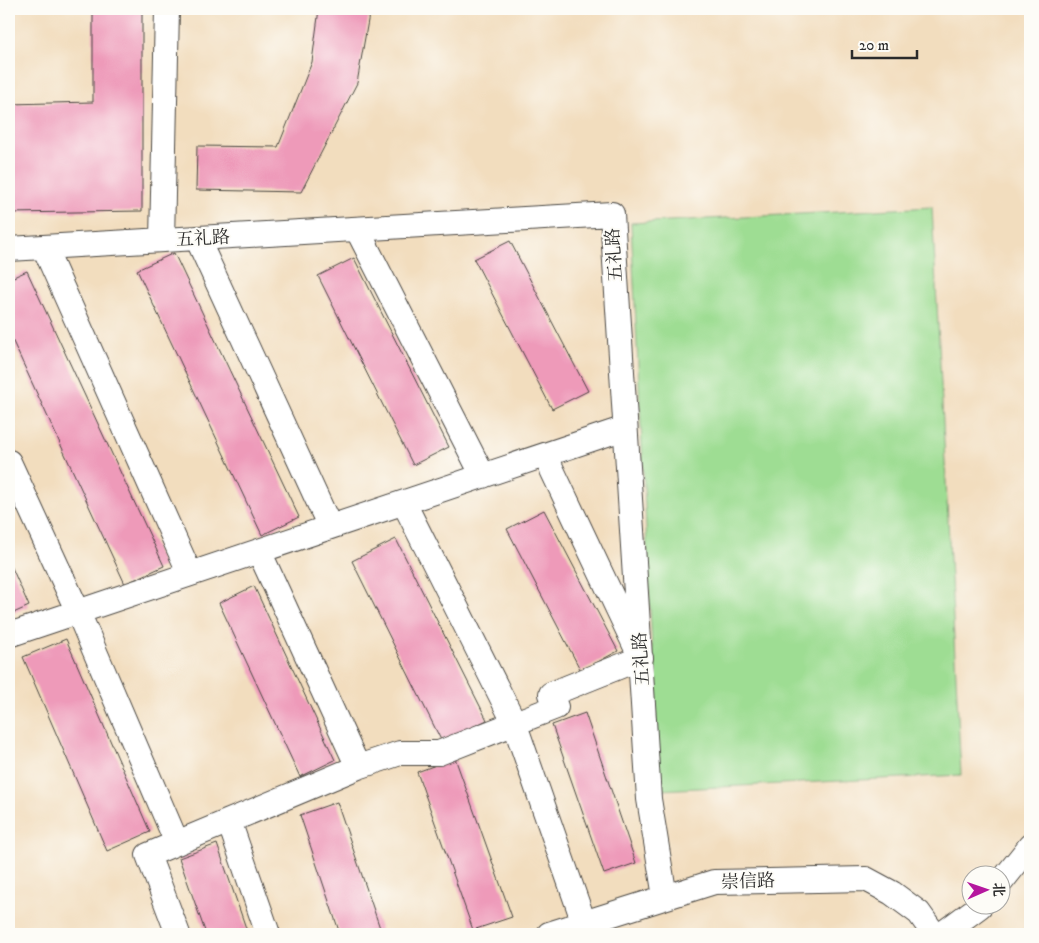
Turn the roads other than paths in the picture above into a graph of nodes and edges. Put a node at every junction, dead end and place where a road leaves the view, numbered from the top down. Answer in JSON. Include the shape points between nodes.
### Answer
{"nodes":[{"id":1,"x":167,"y":9,"type":"edge"},
{"id":2,"x":357,"y":229,"type":"junction"},
{"id":3,"x":197,"y":238,"type":"junction"},
{"id":4,"x":162,"y":240,"type":"junction"},
{"id":5,"x":44,"y":247,"type":"junction"},
{"id":6,"x":9,"y":249,"type":"edge"},
{"id":7,"x":625,"y":428,"type":"junction"},
{"id":8,"x":545,"y":454,"type":"junction"},
{"id":9,"x":9,"y":462,"type":"edge"},
{"id":10,"x":483,"y":476,"type":"junction"},
{"id":11,"x":404,"y":503,"type":"junction"},
{"id":12,"x":330,"y":527,"type":"junction"},
{"id":13,"x":259,"y":551,"type":"junction"},
{"id":14,"x":190,"y":574,"type":"junction"},
{"id":15,"x":78,"y":612,"type":"junction"},
{"id":16,"x":9,"y":635,"type":"edge"},
{"id":17,"x":642,"y":658,"type":"junction"},
{"id":18,"x":514,"y":722,"type":"junction"},
{"id":19,"x":358,"y":767,"type":"junction"},
{"id":20,"x":229,"y":821,"type":"junction"},
{"id":21,"x":177,"y":843,"type":"junction"},
{"id":22,"x":1030,"y":846,"type":"edge"},
{"id":23,"x":1012,"y":868,"type":"edge"},
{"id":24,"x":665,"y":897,"type":"junction"},
{"id":25,"x":966,"y":916,"type":"edge"},
{"id":26,"x":584,"y":923,"type":"junction"},
{"id":27,"x":178,"y":934,"type":"edge"},
{"id":28,"x":268,"y":934,"type":"edge"},
{"id":29,"x":549,"y":934,"type":"edge"},
{"id":30,"x":934,"y":934,"type":"edge"},
{"id":31,"x":942,"y":934,"type":"edge"}],
"edges":[{"from":1,"to":4,"type":"street"},
{"from":2,"to":3,"type":"street","name":"五礼路"},
{"from":2,"to":7,"type":"street","name":"五礼路","via":[[612,214]]},
{"from":2,"to":10,"type":"street"},
{"from":3,"to":4,"type":"street","name":"五礼路"},
{"from":3,"to":12,"type":"street"},
{"from":4,"to":5,"type":"street","name":"五礼路"},
{"from":5,"to":6,"type":"street","name":"五礼路"},
{"from":5,"to":14,"type":"street"},
{"from":7,"to":8,"type":"street"},
{"from":7,"to":17,"type":"street","name":"五礼路"},
{"from":8,"to":10,"type":"street"},
{"from":8,"to":17,"type":"street"},
{"from":9,"to":15,"type":"street"},
{"from":10,"to":11,"type":"street"},
{"from":11,"to":12,"type":"street"},
{"from":11,"to":18,"type":"street"},
{"from":12,"to":13,"type":"street"},
{"from":13,"to":14,"type":"street"},
{"from":13,"to":19,"type":"street"},
{"from":14,"to":15,"type":"street"},
{"from":15,"to":16,"type":"street"},
{"from":15,"to":21,"type":"street"},
{"from":17,"to":18,"type":"street","via":[[551,694],[556,707]]},
{"from":17,"to":24,"type":"street","name":"五礼路","via":[[649,799]]},
{"from":18,"to":19,"type":"street","via":[[439,753],[400,752]]},
{"from":18,"to":26,"type":"street"},
{"from":19,"to":20,"type":"street"},
{"from":20,"to":21,"type":"street"},
{"from":20,"to":28,"type":"street"},
{"from":21,"to":27,"type":"street","via":[[148,855]]},
{"from":22,"to":23,"type":"street"},
{"from":24,"to":26,"type":"street","name":"崇信路"},
{"from":24,"to":30,"type":"street","name":"崇信路","via":[[714,882],[866,879],[919,913]]},
{"from":25,"to":31,"type":"street"},
{"from":26,"to":29,"type":"street","name":"崇信路"}]}
